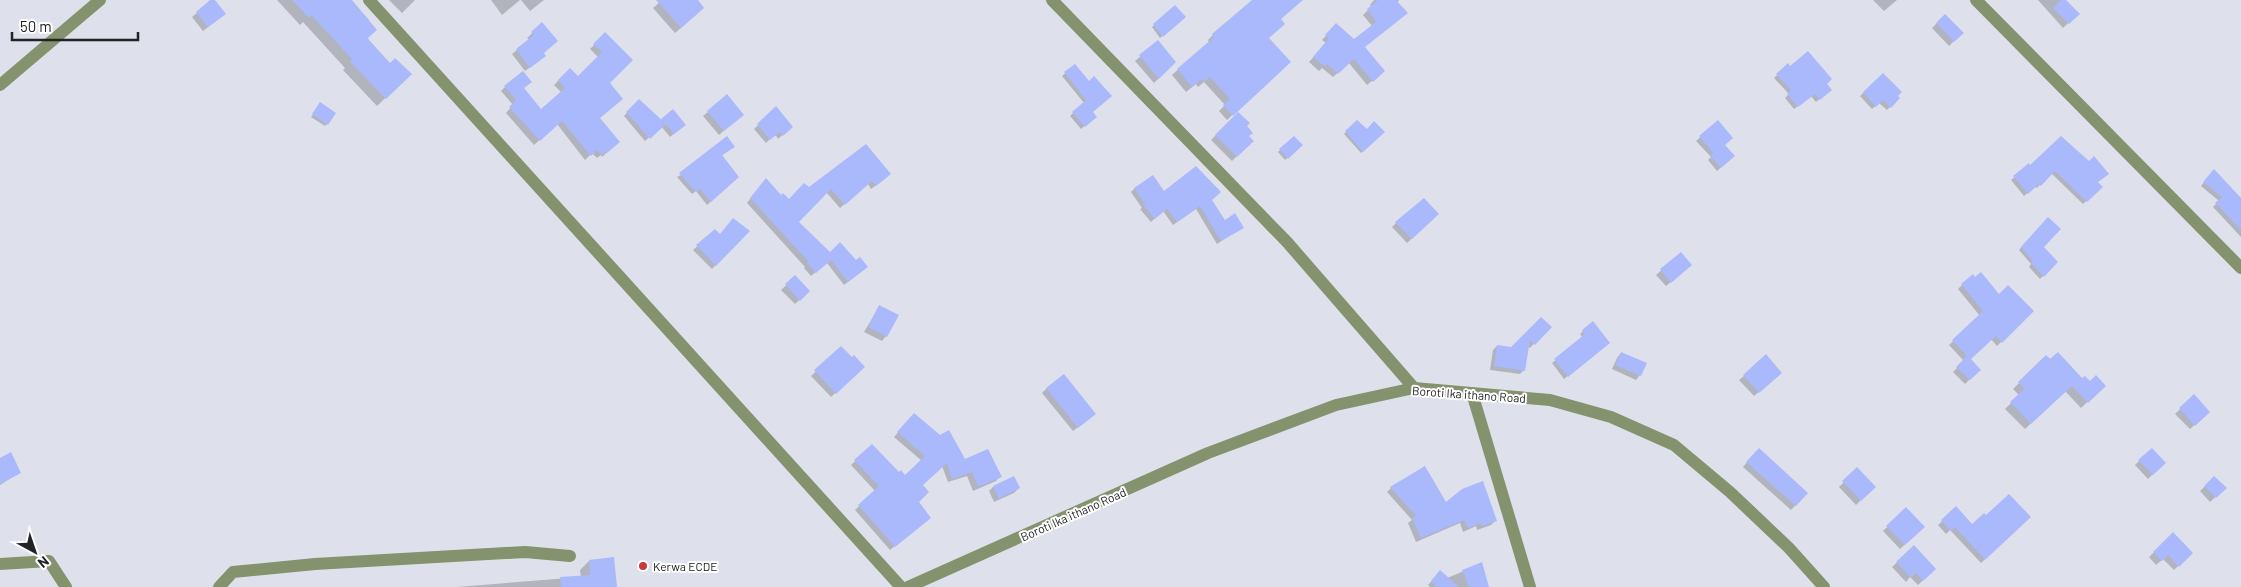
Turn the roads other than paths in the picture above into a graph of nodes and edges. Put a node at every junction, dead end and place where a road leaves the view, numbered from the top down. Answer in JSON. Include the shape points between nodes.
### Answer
{"nodes":[{"id":1,"x":100,"y":0,"type":"edge"},
{"id":2,"x":369,"y":0,"type":"edge"},
{"id":3,"x":1052,"y":0,"type":"edge"},
{"id":4,"x":1976,"y":0,"type":"edge"},
{"id":5,"x":0,"y":85,"type":"edge"},
{"id":6,"x":2241,"y":268,"type":"edge"},
{"id":7,"x":1414,"y":388,"type":"junction"},
{"id":8,"x":1472,"y":393,"type":"junction"},
{"id":9,"x":570,"y":556,"type":"dead end"},
{"id":10,"x":0,"y":564,"type":"edge"},
{"id":11,"x":66,"y":587,"type":"edge"},
{"id":12,"x":219,"y":587,"type":"edge"},
{"id":13,"x":901,"y":587,"type":"edge"},
{"id":14,"x":908,"y":587,"type":"edge"},
{"id":15,"x":1530,"y":587,"type":"edge"},
{"id":16,"x":1824,"y":587,"type":"edge"}],
"edges":[{"from":1,"to":5,"type":"street"},
{"from":2,"to":13,"type":"street"},
{"from":3,"to":7,"type":"street","via":[[1286,242]]},
{"from":4,"to":6,"type":"street"},
{"from":7,"to":8,"type":"street","name":"Boroti Ika ithano Road"},
{"from":7,"to":14,"type":"street","name":"Boroti Ika ithano Road","via":[[1336,405],[1208,453]]},
{"from":8,"to":15,"type":"street"},
{"from":8,"to":16,"type":"street","name":"Boroti Ika ithano Road","via":[[1550,400],[1611,417],[1674,445],[1737,498]]},
{"from":9,"to":12,"type":"street","via":[[525,552],[315,564],[233,572]]},
{"from":10,"to":11,"type":"street","via":[[49,561]]}]}
